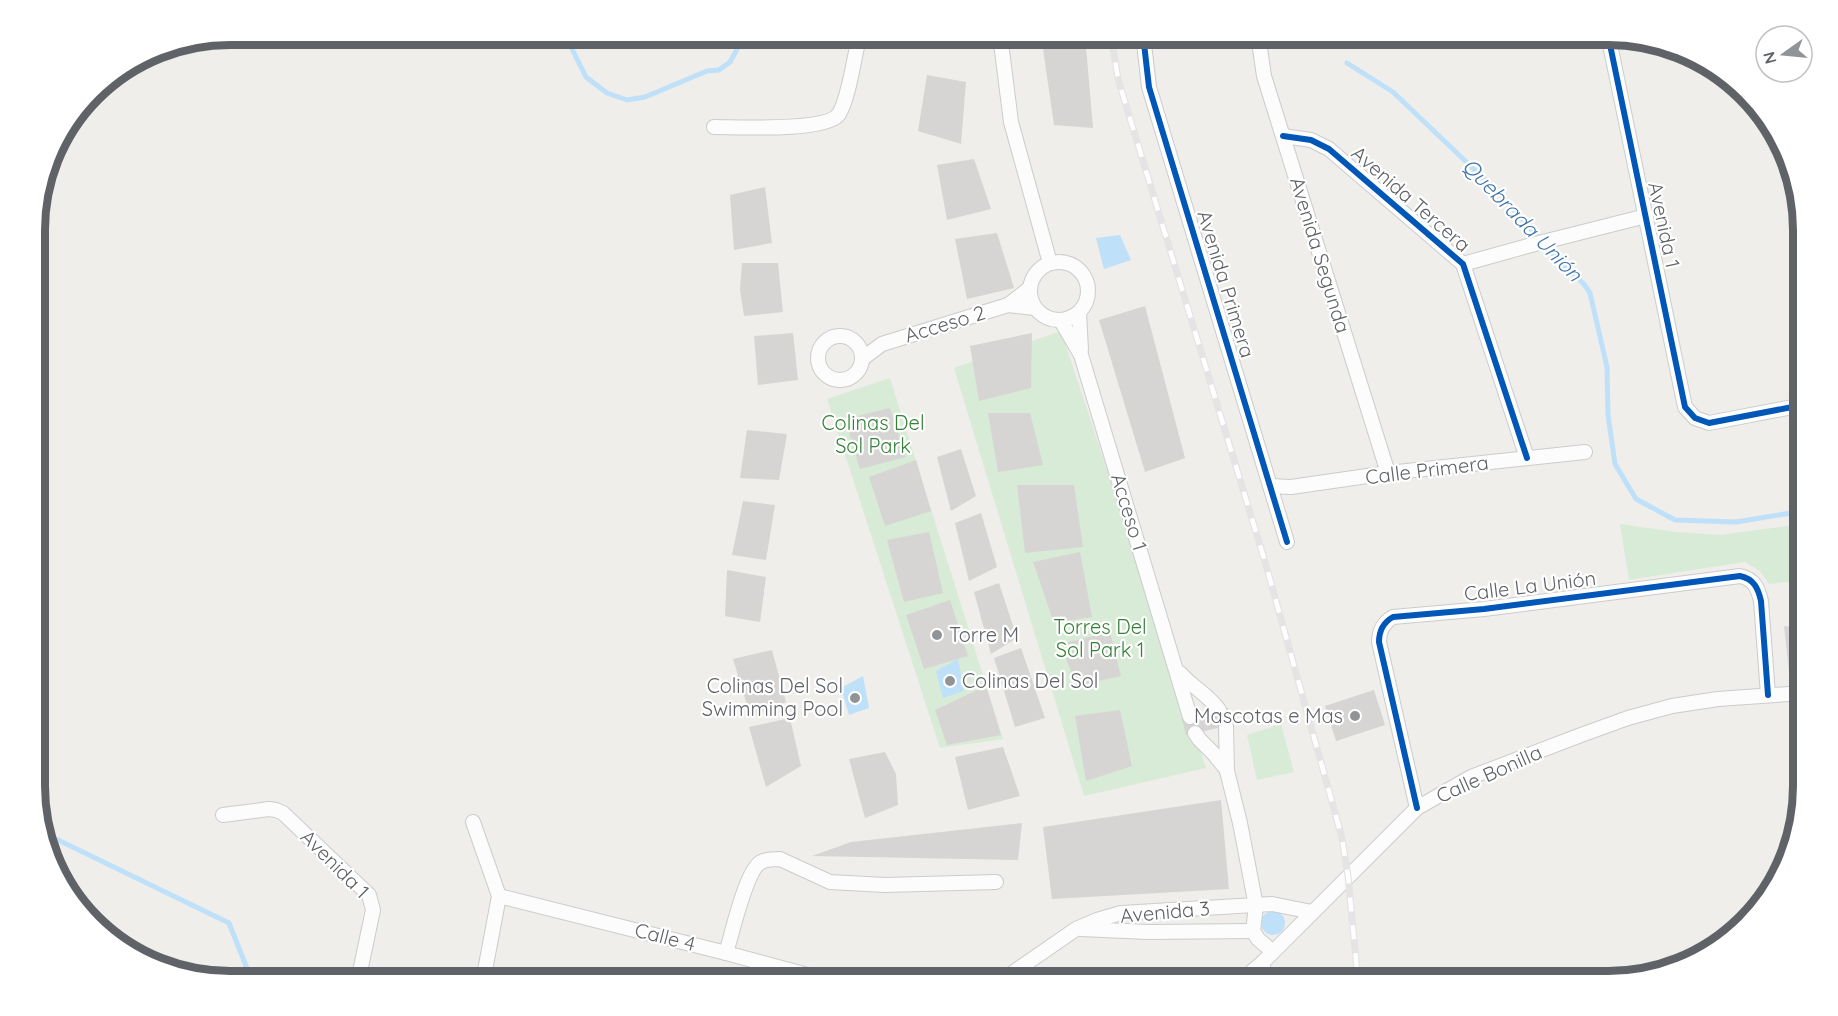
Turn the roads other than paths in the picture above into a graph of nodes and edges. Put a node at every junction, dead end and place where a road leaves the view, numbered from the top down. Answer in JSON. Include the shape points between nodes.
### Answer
{"nodes":[{"id":1,"x":857,"y":45,"type":"edge"},
{"id":2,"x":1001,"y":45,"type":"edge"},
{"id":3,"x":1144,"y":45,"type":"edge"},
{"id":4,"x":1260,"y":45,"type":"edge"},
{"id":5,"x":1610,"y":45,"type":"edge"},
{"id":6,"x":714,"y":128,"type":"dead end"},
{"id":7,"x":1283,"y":136,"type":"junction"},
{"id":8,"x":1646,"y":216,"type":"junction"},
{"id":9,"x":1050,"y":263,"type":"junction"},
{"id":10,"x":1463,"y":264,"type":"junction"},
{"id":11,"x":1030,"y":288,"type":"junction"},
{"id":12,"x":1008,"y":305,"type":"junction"},
{"id":13,"x":1035,"y":308,"type":"junction"},
{"id":14,"x":1079,"y":313,"type":"junction"},
{"id":15,"x":1061,"y":321,"type":"junction"},
{"id":16,"x":855,"y":343,"type":"junction"},
{"id":17,"x":882,"y":344,"type":"junction"},
{"id":18,"x":1081,"y":355,"type":"junction"},
{"id":19,"x":862,"y":359,"type":"junction"},
{"id":20,"x":1793,"y":407,"type":"edge"},
{"id":21,"x":1585,"y":452,"type":"dead end"},
{"id":22,"x":1527,"y":459,"type":"junction"},
{"id":23,"x":1388,"y":473,"type":"junction"},
{"id":24,"x":1270,"y":486,"type":"junction"},
{"id":25,"x":1287,"y":542,"type":"dead end"},
{"id":26,"x":1177,"y":670,"type":"junction"},
{"id":27,"x":1793,"y":694,"type":"edge"},
{"id":28,"x":1768,"y":695,"type":"junction"},
{"id":29,"x":1219,"y":710,"type":"dead end"},
{"id":30,"x":1190,"y":717,"type":"dead end"},
{"id":31,"x":1226,"y":726,"type":"dead end"},
{"id":32,"x":1196,"y":733,"type":"dead end"},
{"id":33,"x":1227,"y":771,"type":"junction"},
{"id":34,"x":1417,"y":808,"type":"junction"},
{"id":35,"x":223,"y":815,"type":"dead end"},
{"id":36,"x":473,"y":822,"type":"dead end"},
{"id":37,"x":996,"y":882,"type":"dead end"},
{"id":38,"x":499,"y":896,"type":"junction"},
{"id":39,"x":1256,"y":906,"type":"junction"},
{"id":40,"x":1312,"y":912,"type":"junction"},
{"id":41,"x":1076,"y":929,"type":"junction"},
{"id":42,"x":1253,"y":931,"type":"junction"},
{"id":43,"x":726,"y":953,"type":"junction"},
{"id":44,"x":1268,"y":957,"type":"junction"},
{"id":45,"x":360,"y":971,"type":"edge"},
{"id":46,"x":485,"y":971,"type":"edge"},
{"id":47,"x":794,"y":971,"type":"edge"},
{"id":48,"x":1015,"y":971,"type":"edge"},
{"id":49,"x":1252,"y":971,"type":"edge"},
{"id":50,"x":1265,"y":971,"type":"edge"}],
"edges":[{"from":1,"to":6,"type":"street","via":[[843,105],[831,121],[809,126]]},
{"from":2,"to":9,"type":"street","via":[[1011,122]]},
{"from":3,"to":24,"type":"street","name":"Avenida Primera","via":[[1149,87]]},
{"from":4,"to":7,"type":"street","name":"Avenida Segunda","via":[[1264,76]]},
{"from":5,"to":8,"type":"street","name":"Avenida 1"},
{"from":7,"to":10,"type":"street","name":"Avenida Tercera","via":[[1311,140],[1329,149]]},
{"from":7,"to":23,"type":"street","name":"Avenida Segunda"},
{"from":8,"to":10,"type":"street"},
{"from":8,"to":20,"type":"street","name":"Avenida 1","via":[[1684,407],[1695,418],[1709,423]]},
{"from":9,"to":11,"type":"street","via":[[1040,268]]},
{"from":9,"to":14,"type":"street","name":"Acceso 1","via":[[1068,263],[1082,273],[1088,298]]},
{"from":10,"to":22,"type":"street","name":"Avenida Tercera"},
{"from":11,"to":12,"type":"street","name":"Acceso 2"},
{"from":11,"to":13,"type":"street"},
{"from":12,"to":13,"type":"street","name":"Acceso 2"},
{"from":12,"to":17,"type":"street","name":"Acceso 2"},
{"from":13,"to":15,"type":"street","via":[[1042,315]]},
{"from":14,"to":15,"type":"street"},
{"from":14,"to":18,"type":"street","name":"Acceso 1"},
{"from":15,"to":18,"type":"street","name":"Acceso 1"},
{"from":16,"to":17,"type":"street","name":"Acceso 2"},
{"from":16,"to":19,"type":"street"},
{"from":16,"to":19,"type":"street","name":"Acceso 2","via":[[839,336],[830,339],[819,353],[821,368],[832,379],[848,379],[861,367]]},
{"from":17,"to":19,"type":"street","name":"Acceso 2"},
{"from":18,"to":26,"type":"street","name":"Acceso 1"},
{"from":21,"to":22,"type":"street","name":"Calle Primera"},
{"from":22,"to":23,"type":"street","name":"Calle Primera"},
{"from":23,"to":24,"type":"street","name":"Calle Primera","via":[[1291,487]]},
{"from":24,"to":25,"type":"street","name":"Avenida Primera"},
{"from":26,"to":29,"type":"street","name":"Acceso 1"},
{"from":26,"to":30,"type":"street","name":"Acceso 1"},
{"from":27,"to":28,"type":"street","name":"Calle Bonilla"},
{"from":28,"to":34,"type":"street","name":"Calle Bonilla","via":[[1672,706],[1628,718],[1470,777]]},
{"from":28,"to":34,"type":"street","name":"Calle La Unión","via":[[1761,601],[1752,581],[1740,576],[1393,617],[1382,627],[1379,642]]},
{"from":31,"to":33,"type":"street"},
{"from":32,"to":33,"type":"street"},
{"from":33,"to":39,"type":"street"},
{"from":34,"to":40,"type":"street","name":"Calle Bonilla"},
{"from":35,"to":45,"type":"street","name":"Avenida 1","via":[[269,809],[283,813],[369,895],[373,910]]},
{"from":36,"to":38,"type":"street"},
{"from":37,"to":43,"type":"street","via":[[840,883],[780,859],[762,861],[750,876]]},
{"from":38,"to":43,"type":"street","name":"Calle 4"},
{"from":38,"to":46,"type":"street"},
{"from":39,"to":40,"type":"street","name":"Avenida 3","via":[[1272,904]]},
{"from":39,"to":41,"type":"street","name":"Avenida 3","via":[[1121,913]]},
{"from":39,"to":42,"type":"street"},
{"from":40,"to":44,"type":"street","name":"Calle Bonilla"},
{"from":41,"to":42,"type":"street","name":"Avenida 3"},
{"from":41,"to":48,"type":"street","name":"Avenida 3"},
{"from":42,"to":44,"type":"street"},
{"from":43,"to":47,"type":"street","name":"Calle 4"},
{"from":44,"to":49,"type":"street","name":"Calle Bonilla"},
{"from":44,"to":50,"type":"street"}]}
